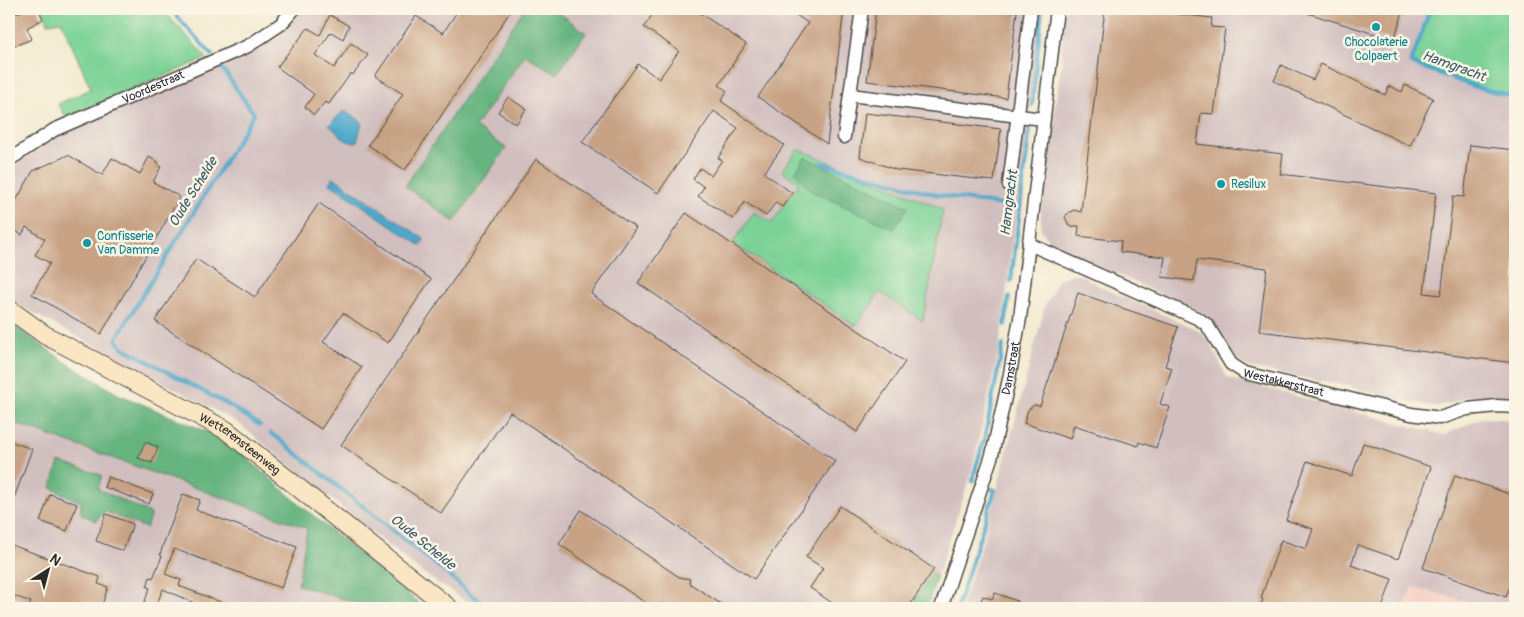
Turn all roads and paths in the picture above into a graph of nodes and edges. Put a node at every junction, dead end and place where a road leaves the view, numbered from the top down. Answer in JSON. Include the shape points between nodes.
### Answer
{"nodes":[{"id":1,"x":294,"y":9,"type":"edge"},
{"id":2,"x":862,"y":9,"type":"edge"},
{"id":3,"x":1031,"y":9,"type":"edge"},
{"id":4,"x":1057,"y":9,"type":"edge"},
{"id":5,"x":850,"y":95,"type":"junction"},
{"id":6,"x":1019,"y":116,"type":"junction"},
{"id":7,"x":1043,"y":119,"type":"junction"},
{"id":8,"x":844,"y":137,"type":"dead end"},
{"id":9,"x":9,"y":160,"type":"edge"},
{"id":10,"x":1009,"y":185,"type":"dead end"},
{"id":11,"x":1029,"y":244,"type":"junction"},
{"id":12,"x":9,"y":309,"type":"edge"},
{"id":13,"x":1515,"y":407,"type":"edge"},
{"id":14,"x":449,"y":608,"type":"edge"},
{"id":15,"x":941,"y":608,"type":"edge"}],
"edges":[{"from":1,"to":9,"type":"street","name":"Voordestraat","via":[[282,24],[248,46],[54,130]]},
{"from":2,"to":5,"type":"street"},
{"from":3,"to":6,"type":"street"},
{"from":4,"to":7,"type":"street","name":"Damstraat"},
{"from":5,"to":6,"type":"street"},
{"from":5,"to":8,"type":"street"},
{"from":6,"to":7,"type":"street"},
{"from":6,"to":10,"type":"street"},
{"from":7,"to":11,"type":"street","name":"Damstraat"},
{"from":11,"to":13,"type":"street","name":"Westakkerstraat","via":[[1199,319],[1207,325],[1231,364],[1245,373],[1411,414],[1440,418],[1468,409]]},
{"from":11,"to":15,"type":"street","name":"Damstraat","via":[[1020,318],[992,455]]},
{"from":12,"to":14,"type":"street","name":"Wetterensteenweg","via":[[45,335],[226,430]]}]}
